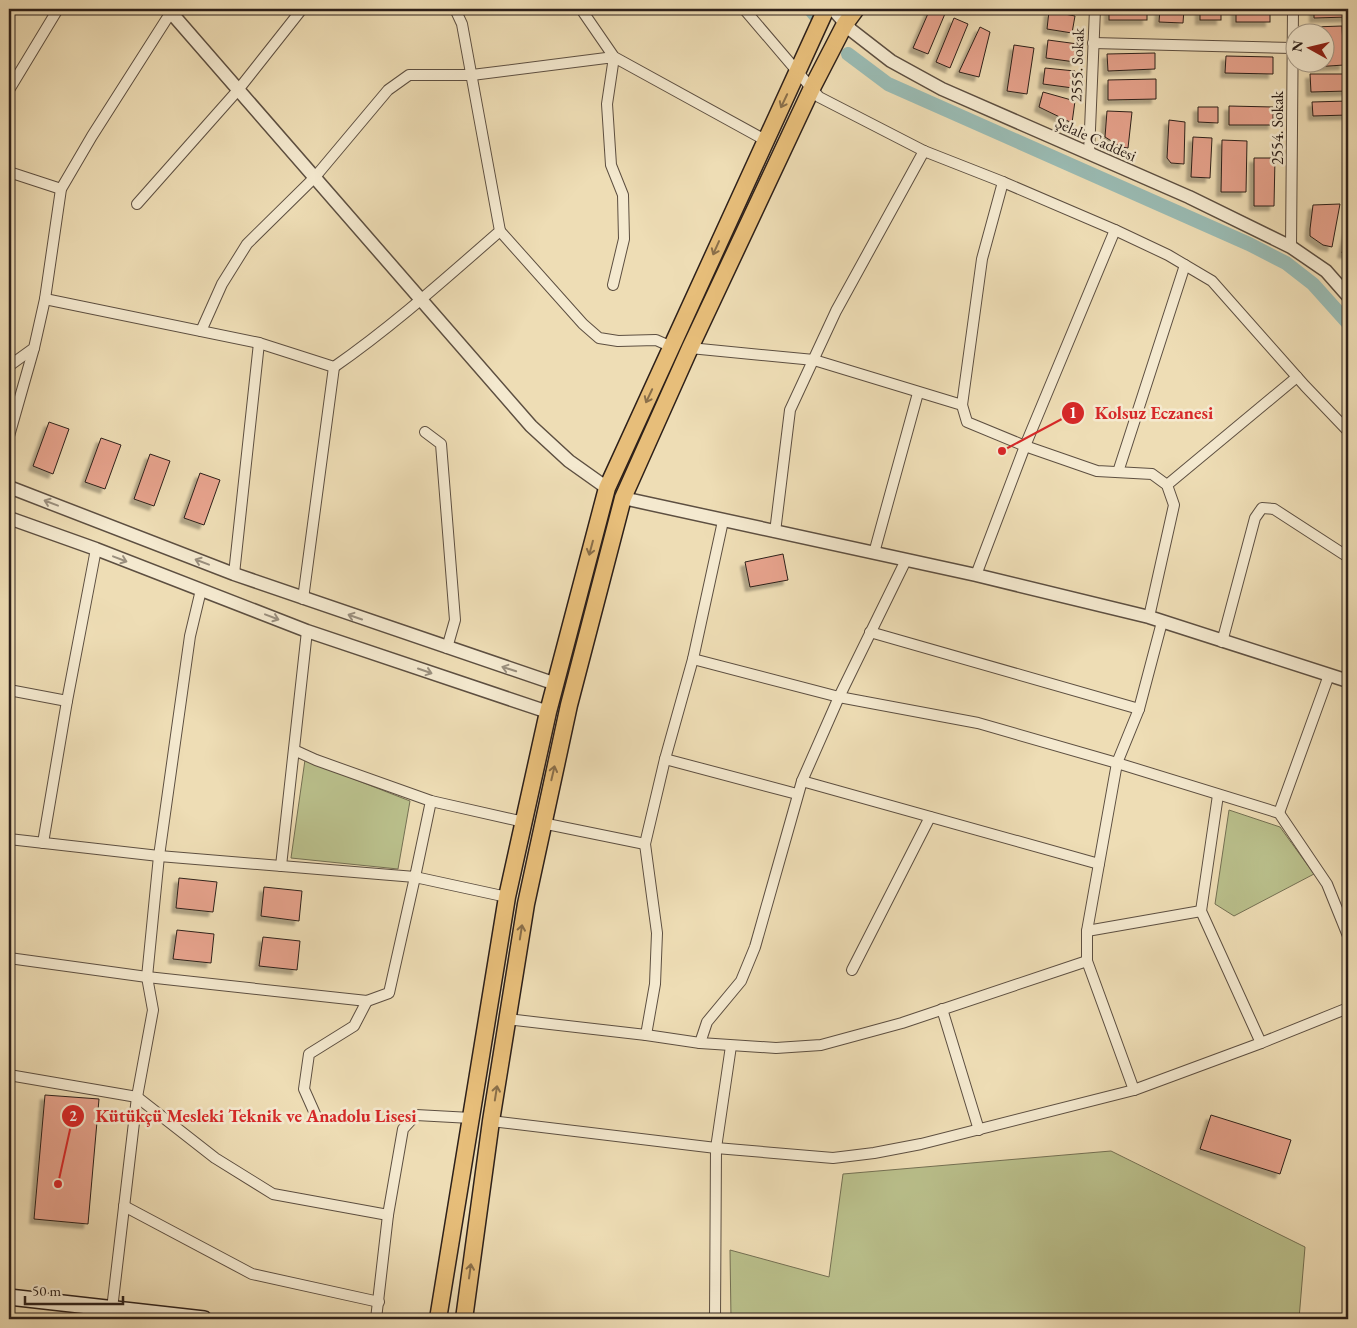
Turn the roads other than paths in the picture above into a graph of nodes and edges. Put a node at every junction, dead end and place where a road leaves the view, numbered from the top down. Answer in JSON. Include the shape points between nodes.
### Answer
{"nodes":[{"id":1,"x":58,"y":9,"type":"edge"},
{"id":2,"x":302,"y":9,"type":"edge"},
{"id":3,"x":455,"y":9,"type":"edge"},
{"id":4,"x":581,"y":9,"type":"edge"},
{"id":5,"x":744,"y":9,"type":"edge"},
{"id":6,"x":826,"y":9,"type":"edge"},
{"id":7,"x":833,"y":9,"type":"edge"},
{"id":8,"x":856,"y":9,"type":"edge"},
{"id":9,"x":1095,"y":9,"type":"edge"},
{"id":10,"x":1293,"y":9,"type":"edge"},
{"id":11,"x":171,"y":10,"type":"edge"},
{"id":12,"x":1293,"y":22,"type":"edge"},
{"id":13,"x":845,"y":24,"type":"junction"},
{"id":14,"x":1093,"y":43,"type":"junction"},
{"id":15,"x":1284,"y":48,"type":"edge"},
{"id":16,"x":614,"y":56,"type":"junction"},
{"id":17,"x":798,"y":71,"type":"junction"},
{"id":18,"x":1292,"y":72,"type":"edge"},
{"id":19,"x":472,"y":75,"type":"junction"},
{"id":20,"x":812,"y":88,"type":"junction"},
{"id":21,"x":9,"y":90,"type":"edge"},
{"id":22,"x":238,"y":90,"type":"junction"},
{"id":23,"x":765,"y":140,"type":"junction"},
{"id":24,"x":924,"y":151,"type":"junction"},
{"id":25,"x":1089,"y":153,"type":"junction"},
{"id":26,"x":9,"y":172,"type":"edge"},
{"id":27,"x":315,"y":177,"type":"junction"},
{"id":28,"x":1003,"y":182,"type":"junction"},
{"id":29,"x":62,"y":189,"type":"junction"},
{"id":30,"x":137,"y":204,"type":"dead end"},
{"id":31,"x":1116,"y":230,"type":"junction"},
{"id":32,"x":500,"y":231,"type":"junction"},
{"id":33,"x":1291,"y":247,"type":"junction"},
{"id":34,"x":1185,"y":265,"type":"junction"},
{"id":35,"x":613,"y":285,"type":"dead end"},
{"id":36,"x":1348,"y":296,"type":"edge"},
{"id":37,"x":45,"y":299,"type":"junction"},
{"id":38,"x":421,"y":299,"type":"junction"},
{"id":39,"x":201,"y":331,"type":"junction"},
{"id":40,"x":259,"y":343,"type":"junction"},
{"id":41,"x":672,"y":346,"type":"junction"},
{"id":42,"x":34,"y":348,"type":"junction"},
{"id":43,"x":690,"y":348,"type":"junction"},
{"id":44,"x":814,"y":360,"type":"junction"},
{"id":45,"x":9,"y":366,"type":"edge"},
{"id":46,"x":334,"y":367,"type":"junction"},
{"id":47,"x":1297,"y":377,"type":"junction"},
{"id":48,"x":918,"y":393,"type":"junction"},
{"id":49,"x":962,"y":405,"type":"junction"},
{"id":50,"x":1348,"y":431,"type":"edge"},
{"id":51,"x":425,"y":432,"type":"dead end"},
{"id":52,"x":9,"y":436,"type":"edge"},
{"id":53,"x":1025,"y":446,"type":"junction"},
{"id":54,"x":1118,"y":472,"type":"junction"},
{"id":55,"x":1167,"y":485,"type":"junction"},
{"id":56,"x":9,"y":487,"type":"edge"},
{"id":57,"x":607,"y":488,"type":"junction"},
{"id":58,"x":623,"y":498,"type":"junction"},
{"id":59,"x":9,"y":518,"type":"edge"},
{"id":60,"x":723,"y":520,"type":"junction"},
{"id":61,"x":775,"y":532,"type":"junction"},
{"id":62,"x":96,"y":549,"type":"junction"},
{"id":63,"x":874,"y":553,"type":"junction"},
{"id":64,"x":1348,"y":557,"type":"edge"},
{"id":65,"x":906,"y":560,"type":"junction"},
{"id":66,"x":234,"y":574,"type":"junction"},
{"id":67,"x":976,"y":575,"type":"junction"},
{"id":68,"x":201,"y":590,"type":"junction"},
{"id":69,"x":303,"y":599,"type":"junction"},
{"id":70,"x":1149,"y":617,"type":"junction"},
{"id":71,"x":1162,"y":622,"type":"junction"},
{"id":72,"x":307,"y":631,"type":"junction"},
{"id":73,"x":870,"y":632,"type":"junction"},
{"id":74,"x":1222,"y":642,"type":"junction"},
{"id":75,"x":447,"y":648,"type":"junction"},
{"id":76,"x":693,"y":659,"type":"junction"},
{"id":77,"x":1329,"y":675,"type":"junction"},
{"id":78,"x":1348,"y":681,"type":"edge"},
{"id":79,"x":556,"y":684,"type":"junction"},
{"id":80,"x":9,"y":690,"type":"edge"},
{"id":81,"x":839,"y":697,"type":"junction"},
{"id":82,"x":67,"y":701,"type":"junction"},
{"id":83,"x":1139,"y":709,"type":"junction"},
{"id":84,"x":548,"y":712,"type":"junction"},
{"id":85,"x":294,"y":750,"type":"junction"},
{"id":86,"x":665,"y":759,"type":"junction"},
{"id":87,"x":1117,"y":763,"type":"junction"},
{"id":88,"x":802,"y":781,"type":"junction"},
{"id":89,"x":798,"y":794,"type":"junction"},
{"id":90,"x":1218,"y":794,"type":"junction"},
{"id":91,"x":431,"y":801,"type":"junction"},
{"id":92,"x":1279,"y":813,"type":"junction"},
{"id":93,"x":930,"y":817,"type":"junction"},
{"id":94,"x":524,"y":822,"type":"junction"},
{"id":95,"x":542,"y":823,"type":"junction"},
{"id":96,"x":9,"y":839,"type":"edge"},
{"id":97,"x":43,"y":843,"type":"junction"},
{"id":98,"x":645,"y":844,"type":"junction"},
{"id":99,"x":159,"y":856,"type":"junction"},
{"id":100,"x":1099,"y":864,"type":"junction"},
{"id":101,"x":281,"y":866,"type":"junction"},
{"id":102,"x":415,"y":877,"type":"junction"},
{"id":103,"x":507,"y":897,"type":"junction"},
{"id":104,"x":1201,"y":911,"type":"junction"},
{"id":105,"x":1087,"y":931,"type":"junction"},
{"id":106,"x":1348,"y":936,"type":"edge"},
{"id":107,"x":9,"y":958,"type":"edge"},
{"id":108,"x":1087,"y":960,"type":"junction"},
{"id":109,"x":852,"y":970,"type":"dead end"},
{"id":110,"x":147,"y":977,"type":"junction"},
{"id":111,"x":366,"y":1001,"type":"junction"},
{"id":112,"x":1348,"y":1008,"type":"edge"},
{"id":113,"x":942,"y":1009,"type":"junction"},
{"id":114,"x":507,"y":1019,"type":"junction"},
{"id":115,"x":646,"y":1035,"type":"junction"},
{"id":116,"x":700,"y":1043,"type":"junction"},
{"id":117,"x":1261,"y":1043,"type":"junction"},
{"id":118,"x":731,"y":1046,"type":"junction"},
{"id":119,"x":9,"y":1075,"type":"edge"},
{"id":120,"x":1134,"y":1090,"type":"junction"},
{"id":121,"x":137,"y":1097,"type":"junction"},
{"id":122,"x":316,"y":1116,"type":"dead end"},
{"id":123,"x":471,"y":1118,"type":"junction"},
{"id":124,"x":491,"y":1121,"type":"junction"},
{"id":125,"x":979,"y":1130,"type":"junction"},
{"id":126,"x":716,"y":1148,"type":"junction"},
{"id":127,"x":124,"y":1206,"type":"junction"},
{"id":128,"x":388,"y":1215,"type":"junction"},
{"id":129,"x":9,"y":1297,"type":"edge"},
{"id":130,"x":379,"y":1302,"type":"junction"},
{"id":131,"x":112,"y":1309,"type":"junction"},
{"id":132,"x":204,"y":1319,"type":"edge"},
{"id":133,"x":376,"y":1319,"type":"edge"},
{"id":134,"x":438,"y":1319,"type":"edge"},
{"id":135,"x":464,"y":1319,"type":"edge"},
{"id":136,"x":715,"y":1319,"type":"edge"}],
"edges":[{"from":1,"to":21,"type":"street"},
{"from":2,"to":22,"type":"street"},
{"from":3,"to":19,"type":"street","via":[[462,24]]},
{"from":4,"to":16,"type":"street"},
{"from":5,"to":17,"type":"street"},
{"from":6,"to":17,"type":"main road"},
{"from":7,"to":13,"type":"street","name":"Şelale Caddesi"},
{"from":8,"to":13,"type":"main road"},
{"from":9,"to":14,"type":"street","name":"2555. Sokak"},
{"from":10,"to":12,"type":"street","name":"2554. Sokak"},
{"from":11,"to":22,"type":"street"},
{"from":11,"to":29,"type":"street"},
{"from":13,"to":20,"type":"main road"},
{"from":13,"to":25,"type":"street","name":"Şelale Caddesi","via":[[891,61],[942,89]]},
{"from":14,"to":15,"type":"street"},
{"from":14,"to":25,"type":"street","name":"2555. Sokak"},
{"from":16,"to":19,"type":"street"},
{"from":16,"to":23,"type":"street"},
{"from":16,"to":35,"type":"street","via":[[607,104],[611,165],[623,195],[624,239]]},
{"from":17,"to":20,"type":"street"},
{"from":17,"to":23,"type":"main road","one_way":true},
{"from":18,"to":33,"type":"street","name":"2554. Sokak"},
{"from":19,"to":27,"type":"street","via":[[409,75],[388,90]]},
{"from":19,"to":32,"type":"street"},
{"from":20,"to":24,"type":"street","via":[[820,97]]},
{"from":20,"to":43,"type":"main road"},
{"from":22,"to":27,"type":"street"},
{"from":22,"to":30,"type":"street"},
{"from":23,"to":41,"type":"main road","one_way":true},
{"from":24,"to":28,"type":"street"},
{"from":24,"to":44,"type":"street","via":[[836,311]]},
{"from":25,"to":33,"type":"street","name":"Şelale Caddesi"},
{"from":26,"to":29,"type":"street"},
{"from":27,"to":38,"type":"street"},
{"from":27,"to":39,"type":"street","via":[[247,244],[222,284]]},
{"from":28,"to":31,"type":"street"},
{"from":28,"to":49,"type":"street","via":[[982,259]]},
{"from":29,"to":37,"type":"street"},
{"from":31,"to":34,"type":"street"},
{"from":31,"to":53,"type":"street"},
{"from":32,"to":38,"type":"street"},
{"from":32,"to":41,"type":"street","via":[[599,338],[656,340]]},
{"from":33,"to":36,"type":"street","name":"Şelale Caddesi","via":[[1326,271]]},
{"from":34,"to":47,"type":"street","via":[[1212,281]]},
{"from":34,"to":54,"type":"street"},
{"from":37,"to":39,"type":"street"},
{"from":37,"to":42,"type":"street"},
{"from":38,"to":46,"type":"street"},
{"from":38,"to":57,"type":"street","via":[[532,426],[569,461]]},
{"from":39,"to":40,"type":"street"},
{"from":40,"to":46,"type":"street"},
{"from":40,"to":66,"type":"street"},
{"from":41,"to":57,"type":"main road","one_way":true},
{"from":42,"to":45,"type":"street"},
{"from":42,"to":52,"type":"street"},
{"from":43,"to":44,"type":"street"},
{"from":43,"to":58,"type":"main road"},
{"from":44,"to":48,"type":"street"},
{"from":44,"to":61,"type":"street","via":[[790,410]]},
{"from":46,"to":69,"type":"street"},
{"from":47,"to":50,"type":"street"},
{"from":47,"to":55,"type":"street"},
{"from":48,"to":49,"type":"street"},
{"from":48,"to":63,"type":"street"},
{"from":49,"to":53,"type":"street","via":[[968,422]]},
{"from":51,"to":75,"type":"street","via":[[441,444],[455,620]]},
{"from":53,"to":54,"type":"street","via":[[1097,472]]},
{"from":53,"to":67,"type":"street"},
{"from":54,"to":55,"type":"street","via":[[1152,474]]},
{"from":55,"to":70,"type":"street","via":[[1174,505]]},
{"from":66,"to":56,"type":"street","one_way":true},
{"from":57,"to":58,"type":"main road"},
{"from":57,"to":79,"type":"main road","one_way":true},
{"from":58,"to":60,"type":"street"},
{"from":95,"to":58,"type":"main road","one_way":true,"via":[[568,705]]},
{"from":59,"to":62,"type":"street"},
{"from":60,"to":61,"type":"street"},
{"from":60,"to":76,"type":"street"},
{"from":61,"to":63,"type":"street"},
{"from":62,"to":68,"type":"street","one_way":true},
{"from":62,"to":82,"type":"street"},
{"from":63,"to":65,"type":"street"},
{"from":64,"to":74,"type":"street","via":[[1274,509],[1262,508],[1255,518]]},
{"from":65,"to":67,"type":"street"},
{"from":65,"to":73,"type":"street"},
{"from":66,"to":69,"type":"street"},
{"from":67,"to":70,"type":"street"},
{"from":68,"to":72,"type":"street","one_way":true},
{"from":68,"to":99,"type":"street","via":[[190,636]]},
{"from":75,"to":69,"type":"street","one_way":true},
{"from":70,"to":71,"type":"street"},
{"from":71,"to":74,"type":"street"},
{"from":71,"to":83,"type":"street"},
{"from":72,"to":84,"type":"street","one_way":true},
{"from":72,"to":85,"type":"street"},
{"from":73,"to":81,"type":"street"},
{"from":73,"to":83,"type":"street"},
{"from":74,"to":77,"type":"street"},
{"from":79,"to":75,"type":"street","one_way":true},
{"from":76,"to":81,"type":"street"},
{"from":76,"to":86,"type":"street"},
{"from":77,"to":78,"type":"street"},
{"from":77,"to":92,"type":"street"},
{"from":79,"to":84,"type":"main road"},
{"from":80,"to":82,"type":"street"},
{"from":81,"to":87,"type":"street","via":[[978,723]]},
{"from":81,"to":88,"type":"street"},
{"from":82,"to":97,"type":"street"},
{"from":83,"to":87,"type":"street"},
{"from":84,"to":94,"type":"main road"},
{"from":85,"to":91,"type":"street"},
{"from":85,"to":101,"type":"street"},
{"from":86,"to":89,"type":"street"},
{"from":86,"to":98,"type":"street"},
{"from":87,"to":90,"type":"street"},
{"from":87,"to":100,"type":"street"},
{"from":88,"to":89,"type":"street"},
{"from":88,"to":93,"type":"street"},
{"from":89,"to":116,"type":"street","via":[[756,947],[741,981],[707,1022]]},
{"from":90,"to":92,"type":"street"},
{"from":90,"to":104,"type":"street"},
{"from":91,"to":94,"type":"street"},
{"from":91,"to":102,"type":"street"},
{"from":92,"to":106,"type":"street","via":[[1327,884]]},
{"from":93,"to":100,"type":"street"},
{"from":93,"to":109,"type":"street"},
{"from":94,"to":103,"type":"main road"},
{"from":95,"to":98,"type":"street"},
{"from":114,"to":95,"type":"main road","one_way":true},
{"from":96,"to":97,"type":"street"},
{"from":97,"to":99,"type":"street"},
{"from":98,"to":115,"type":"street","via":[[657,933],[655,984]]},
{"from":99,"to":101,"type":"street"},
{"from":99,"to":110,"type":"street"},
{"from":100,"to":105,"type":"street"},
{"from":101,"to":102,"type":"street"},
{"from":102,"to":103,"type":"street"},
{"from":102,"to":111,"type":"street","via":[[389,993]]},
{"from":103,"to":123,"type":"main road"},
{"from":104,"to":105,"type":"street"},
{"from":104,"to":117,"type":"street"},
{"from":105,"to":108,"type":"street"},
{"from":107,"to":110,"type":"street"},
{"from":108,"to":113,"type":"street"},
{"from":108,"to":120,"type":"street"},
{"from":110,"to":111,"type":"street"},
{"from":110,"to":121,"type":"street","via":[[153,1010]]},
{"from":111,"to":122,"type":"street","via":[[354,1026],[309,1054],[304,1090]]},
{"from":112,"to":117,"type":"street"},
{"from":113,"to":118,"type":"street","via":[[821,1045]]},
{"from":113,"to":125,"type":"street"},
{"from":114,"to":115,"type":"street"},
{"from":124,"to":114,"type":"main road","one_way":true},
{"from":115,"to":116,"type":"street"},
{"from":116,"to":118,"type":"street"},
{"from":117,"to":120,"type":"street"},
{"from":118,"to":126,"type":"street"},
{"from":119,"to":121,"type":"street"},
{"from":120,"to":125,"type":"street"},
{"from":121,"to":127,"type":"street"},
{"from":121,"to":128,"type":"street","via":[[215,1158],[273,1194]]},
{"from":123,"to":128,"type":"street","via":[[416,1115],[403,1129]]},
{"from":123,"to":134,"type":"main road"},
{"from":124,"to":126,"type":"street"},
{"from":135,"to":124,"type":"main road","one_way":true},
{"from":125,"to":126,"type":"street","via":[[921,1144],[833,1158]]},
{"from":126,"to":136,"type":"street"},
{"from":127,"to":130,"type":"street","via":[[252,1274]]},
{"from":127,"to":131,"type":"street"},
{"from":128,"to":130,"type":"street"},
{"from":129,"to":131,"type":"main road"},
{"from":130,"to":133,"type":"street"},
{"from":131,"to":132,"type":"main road"}]}
